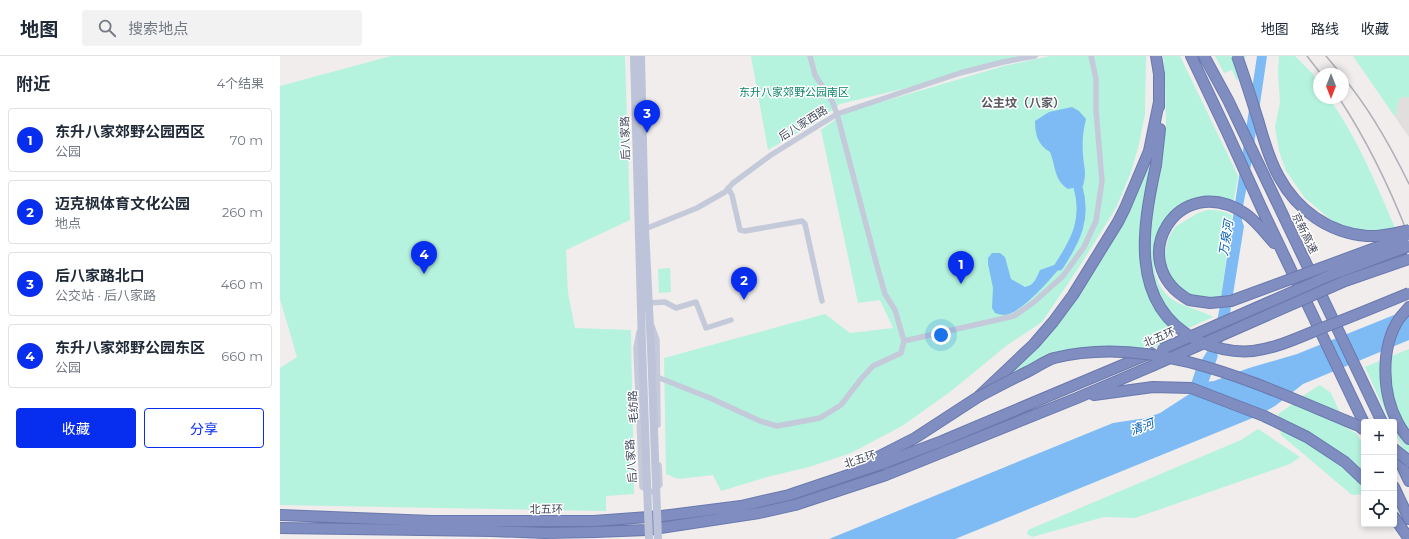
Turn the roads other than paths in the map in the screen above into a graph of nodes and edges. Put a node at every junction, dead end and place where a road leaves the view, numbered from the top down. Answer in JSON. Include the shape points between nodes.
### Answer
{"nodes":[{"id":1,"x":634,"y":56,"type":"edge"},
{"id":2,"x":641,"y":56,"type":"edge"},
{"id":3,"x":810,"y":56,"type":"edge"},
{"id":4,"x":1035,"y":56,"type":"edge"},
{"id":5,"x":1090,"y":56,"type":"edge"},
{"id":6,"x":1156,"y":56,"type":"edge"},
{"id":7,"x":1191,"y":56,"type":"edge"},
{"id":8,"x":1204,"y":56,"type":"edge"},
{"id":9,"x":1237,"y":56,"type":"edge"},
{"id":10,"x":1159,"y":102,"type":"junction"},
{"id":11,"x":836,"y":114,"type":"junction"},
{"id":12,"x":728,"y":188,"type":"junction"},
{"id":13,"x":645,"y":229,"type":"junction"},
{"id":14,"x":1409,"y":230,"type":"edge"},
{"id":15,"x":1409,"y":235,"type":"edge"},
{"id":16,"x":1409,"y":246,"type":"edge"},
{"id":17,"x":1283,"y":254,"type":"junction"},
{"id":18,"x":1409,"y":259,"type":"edge"},
{"id":19,"x":1409,"y":293,"type":"edge"},
{"id":20,"x":822,"y":301,"type":"dead end"},
{"id":21,"x":648,"y":303,"type":"junction"},
{"id":22,"x":1409,"y":308,"type":"edge"},
{"id":23,"x":645,"y":316,"type":"junction"},
{"id":24,"x":731,"y":320,"type":"dead end"},
{"id":25,"x":904,"y":341,"type":"junction"},
{"id":26,"x":646,"y":347,"type":"junction"},
{"id":27,"x":657,"y":377,"type":"junction"},
{"id":28,"x":978,"y":397,"type":"junction"},
{"id":29,"x":1076,"y":398,"type":"junction"},
{"id":30,"x":1362,"y":419,"type":"edge"},
{"id":31,"x":1381,"y":419,"type":"edge"},
{"id":32,"x":1361,"y":428,"type":"edge"},
{"id":33,"x":1409,"y":439,"type":"edge"},
{"id":34,"x":1397,"y":451,"type":"edge"},
{"id":35,"x":1397,"y":455,"type":"edge"},
{"id":36,"x":1409,"y":460,"type":"edge"},
{"id":37,"x":1361,"y":477,"type":"edge"},
{"id":38,"x":831,"y":480,"type":"junction"},
{"id":39,"x":1409,"y":481,"type":"edge"},
{"id":40,"x":1396,"y":491,"type":"edge"},
{"id":41,"x":280,"y":515,"type":"edge"},
{"id":42,"x":1409,"y":519,"type":"edge"},
{"id":43,"x":1397,"y":521,"type":"edge"},
{"id":44,"x":280,"y":528,"type":"edge"},
{"id":45,"x":649,"y":539,"type":"edge"},
{"id":46,"x":658,"y":539,"type":"edge"},
{"id":47,"x":1409,"y":539,"type":"edge"}],
"edges":[{"from":1,"to":23,"type":"main road","name":"后八家路"},
{"from":2,"to":13,"type":"main road","name":"后八家路"},
{"from":3,"to":11,"type":"street","via":[[815,75],[832,101]]},
{"from":4,"to":11,"type":"street","name":"后八家西路","via":[[960,73]]},
{"from":5,"to":25,"type":"street","via":[[1096,79],[1102,181],[1096,221],[1084,247],[1063,276],[1014,316]]},
{"from":6,"to":10,"type":"highway"},
{"from":7,"to":17,"type":"highway"},
{"from":8,"to":31,"type":"highway","name":"京新高速","via":[[1228,100]]},
{"from":9,"to":14,"type":"highway","bridge":true,"via":[[1276,171],[1300,206],[1320,221],[1347,232],[1367,236]]},
{"from":10,"to":19,"type":"highway","bridge":true,"via":[[1160,128],[1144,242],[1145,264],[1154,296],[1173,324],[1203,343],[1239,351],[1253,351],[1294,340]]},
{"from":10,"to":28,"type":"highway","bridge":true,"via":[[1152,139],[1118,222],[1066,304],[1034,344]]},
{"from":11,"to":12,"type":"street","name":"后八家西路","via":[[771,155]]},
{"from":11,"to":25,"type":"street","via":[[885,294],[895,310]]},
{"from":12,"to":13,"type":"street","name":"后八家西路","via":[[697,208]]},
{"from":12,"to":20,"type":"street","via":[[740,230],[802,221],[805,224]]},
{"from":13,"to":21,"type":"main road","name":"后八家路"},
{"from":15,"to":17,"type":"highway","bridge":true,"via":[[1231,301],[1210,303],[1189,300],[1174,290],[1164,276],[1159,258],[1161,240],[1168,224],[1180,210],[1200,202],[1216,202],[1246,214]]},
{"from":16,"to":38,"type":"highway","name":"北五环","bridge":true,"via":[[1331,274],[1162,349],[942,441]]},
{"from":17,"to":30,"type":"highway"},
{"from":18,"to":29,"type":"highway","bridge":true,"via":[[1345,281]]},
{"from":21,"to":23,"type":"main road","name":"后八家路"},
{"from":21,"to":24,"type":"street","via":[[665,302],[676,308],[696,302],[706,328]]},
{"from":22,"to":33,"type":"highway","via":[[1391,336],[1385,360],[1389,400],[1398,423]]},
{"from":23,"to":26,"type":"main road","name":"后八家路"},
{"from":23,"to":27,"type":"street","name":"后八家路","via":[[657,340]]},
{"from":23,"to":27,"type":"street","name":"后八家路","via":[[636,348],[642,487],[652,492],[660,485]]},
{"from":25,"to":27,"type":"street","via":[[901,353],[873,366],[841,406],[820,418],[777,426]]},
{"from":26,"to":45,"type":"main road","name":"毛纺路","bridge":true},
{"from":26,"to":46,"type":"main road","name":"毛纺路","bridge":true},
{"from":28,"to":32,"type":"highway","bridge":true,"via":[[1052,359],[1099,351],[1136,352],[1220,370]]},
{"from":28,"to":38,"type":"highway","via":[[916,438]]},
{"from":29,"to":37,"type":"highway","via":[[1152,387],[1191,388],[1264,416],[1307,437],[1345,462]]},
{"from":29,"to":44,"type":"highway","via":[[886,475],[795,505],[758,513],[647,530],[595,532]]},
{"from":34,"to":36,"type":"highway","bridge":true},
{"from":35,"to":39,"type":"highway"},
{"from":38,"to":41,"type":"highway","name":"北五环","via":[[789,495],[741,506],[594,521],[432,520]]},
{"from":40,"to":42,"type":"highway"},
{"from":43,"to":47,"type":"highway"}]}
